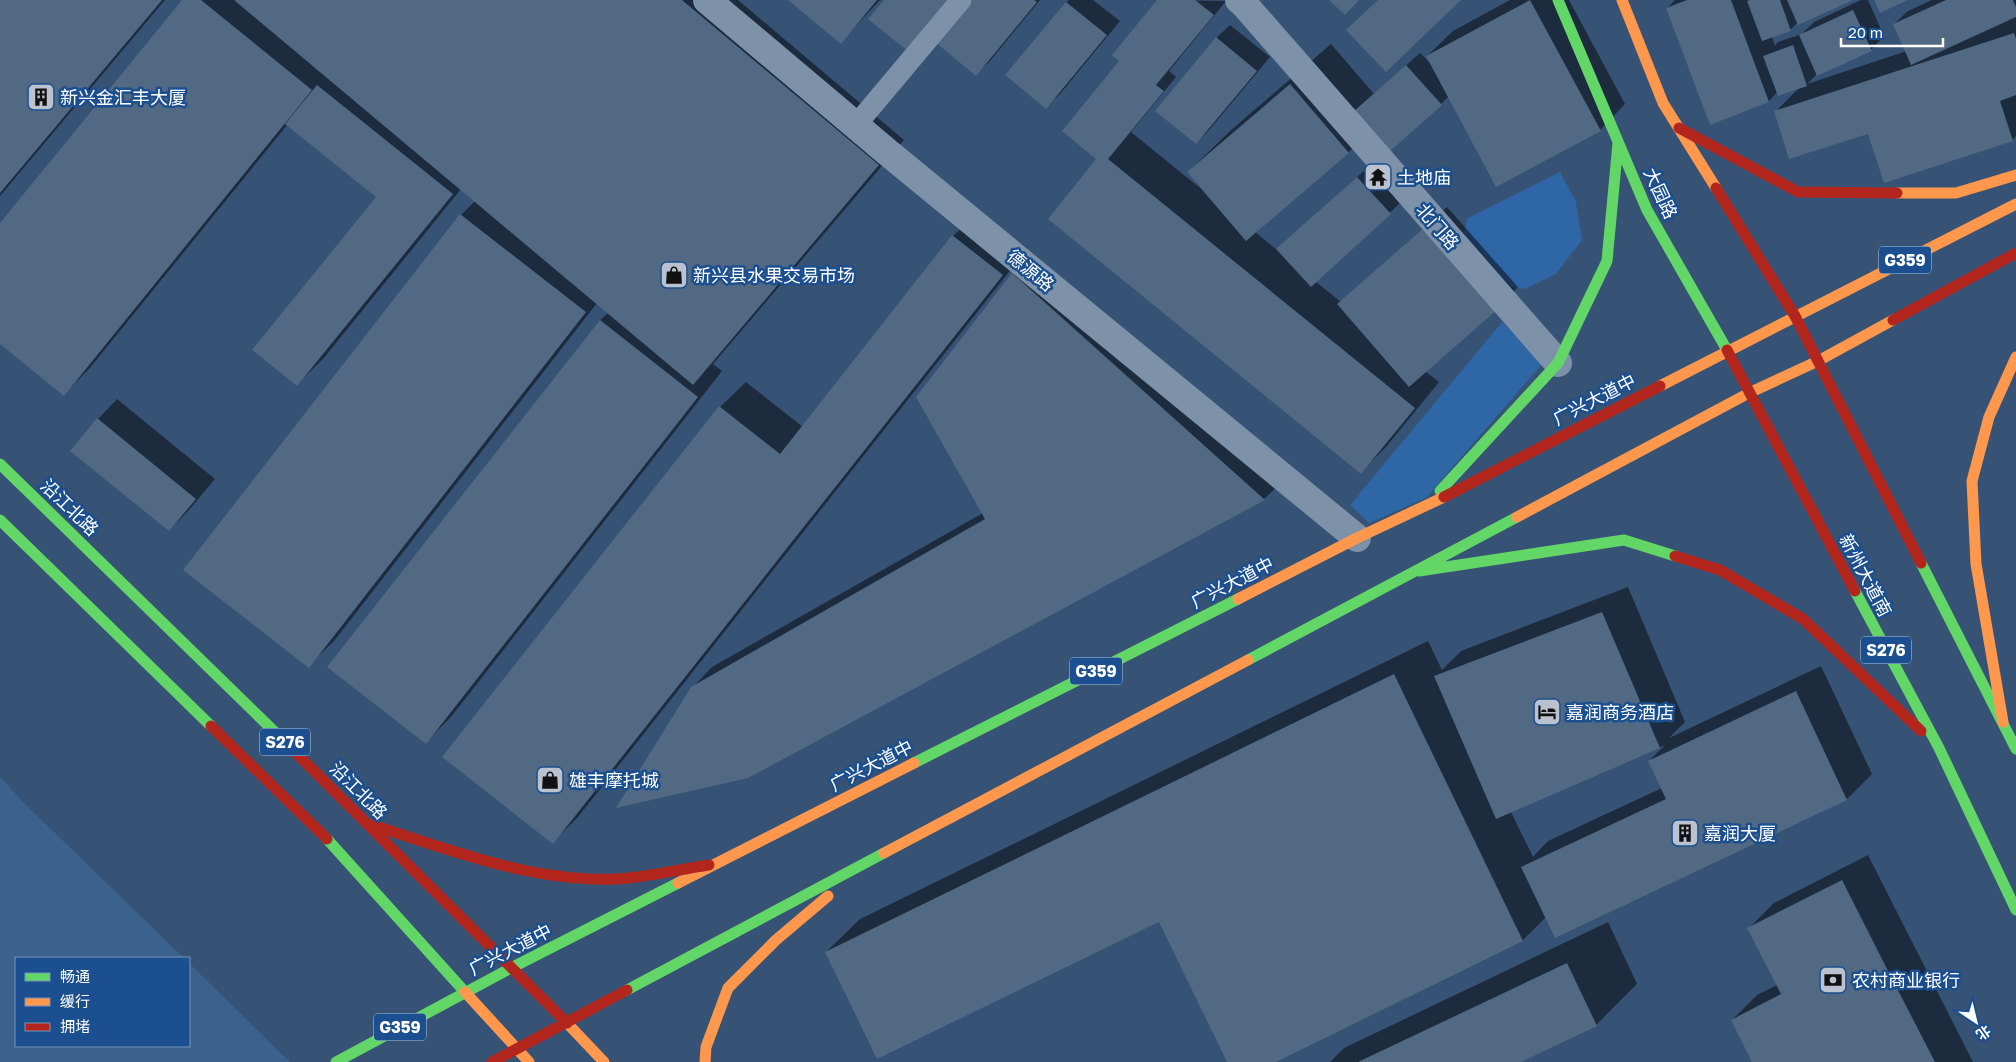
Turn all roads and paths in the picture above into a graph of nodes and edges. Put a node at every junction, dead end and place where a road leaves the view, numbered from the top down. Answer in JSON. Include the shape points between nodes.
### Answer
{"nodes":[{"id":1,"x":707,"y":0,"type":"edge"},
{"id":2,"x":962,"y":0,"type":"edge"},
{"id":3,"x":1239,"y":0,"type":"edge"},
{"id":4,"x":1558,"y":0,"type":"edge"},
{"id":5,"x":1622,"y":0,"type":"edge"},
{"id":6,"x":856,"y":125,"type":"junction"},
{"id":7,"x":1678,"y":128,"type":"junction"},
{"id":8,"x":1618,"y":142,"type":"junction"},
{"id":9,"x":2016,"y":175,"type":"edge"},
{"id":10,"x":2016,"y":204,"type":"edge"},
{"id":11,"x":2016,"y":253,"type":"edge"},
{"id":12,"x":1795,"y":316,"type":"junction"},
{"id":13,"x":1727,"y":350,"type":"junction"},
{"id":14,"x":2016,"y":357,"type":"edge"},
{"id":15,"x":1818,"y":361,"type":"junction"},
{"id":16,"x":1558,"y":363,"type":"junction"},
{"id":17,"x":1749,"y":393,"type":"junction"},
{"id":18,"x":0,"y":464,"type":"edge"},
{"id":19,"x":1428,"y":505,"type":"junction"},
{"id":20,"x":0,"y":520,"type":"edge"},
{"id":21,"x":1356,"y":538,"type":"junction"},
{"id":22,"x":1410,"y":572,"type":"junction"},
{"id":23,"x":2003,"y":722,"type":"junction"},
{"id":24,"x":1939,"y":748,"type":"junction"},
{"id":25,"x":2016,"y":749,"type":"edge"},
{"id":26,"x":368,"y":823,"type":"junction"},
{"id":27,"x":867,"y":863,"type":"junction"},
{"id":28,"x":715,"y":864,"type":"junction"},
{"id":29,"x":2016,"y":910,"type":"edge"},
{"id":30,"x":510,"y":968,"type":"junction"},
{"id":31,"x":465,"y":992,"type":"junction"},
{"id":32,"x":567,"y":1023,"type":"junction"},
{"id":33,"x":517,"y":1049,"type":"junction"},
{"id":34,"x":336,"y":1062,"type":"edge"},
{"id":35,"x":492,"y":1062,"type":"edge"},
{"id":36,"x":529,"y":1062,"type":"edge"},
{"id":37,"x":604,"y":1062,"type":"edge"},
{"id":38,"x":705,"y":1062,"type":"edge"}],
"edges":[{"from":1,"to":6,"type":"street","name":"德源路"},
{"from":2,"to":6,"type":"lane"},
{"from":3,"to":16,"type":"street","name":"北门路"},
{"from":4,"to":8,"type":"main road","name":"大园路"},
{"from":5,"to":7,"type":"main road","via":[[1663,103]]},
{"from":6,"to":21,"type":"street","name":"德源路"},
{"from":7,"to":9,"type":"main road","via":[[1798,192],[1956,193]]},
{"from":7,"to":12,"type":"main road"},
{"from":8,"to":13,"type":"main road","name":"大园路","via":[[1647,210]]},
{"from":8,"to":16,"type":"main road","via":[[1607,260]]},
{"from":10,"to":12,"type":"main road","name":"广兴大道中","number":"G359"},
{"from":11,"to":15,"type":"main road","number":"G359"},
{"from":12,"to":13,"type":"main road","name":"广兴大道中","number":"G359"},
{"from":12,"to":15,"type":"main road"},
{"from":13,"to":17,"type":"main road","name":"大园路","number":"S276"},
{"from":13,"to":19,"type":"main road","name":"广兴大道中","number":"G359"},
{"from":14,"to":23,"type":"main road","via":[[1989,417],[1972,481],[1976,564]]},
{"from":15,"to":17,"type":"main road","number":"G359"},
{"from":15,"to":23,"type":"main road"},
{"from":16,"to":19,"type":"main road"},
{"from":17,"to":22,"type":"main road","number":"G359"},
{"from":17,"to":24,"type":"main road","name":"新州大道南","number":"S276"},
{"from":18,"to":26,"type":"main road","name":"沿江北路","number":"S276"},
{"from":19,"to":21,"type":"main road","name":"广兴大道中","number":"G359"},
{"from":20,"to":31,"type":"main road","number":"S276","via":[[340,852]]},
{"from":21,"to":28,"type":"main road","name":"广兴大道中","number":"G359"},
{"from":22,"to":24,"type":"main road","via":[[1624,540],[1720,570],[1803,619]]},
{"from":22,"to":27,"type":"main road","number":"G359"},
{"from":23,"to":25,"type":"main road"},
{"from":24,"to":29,"type":"main road","name":"新州大道南","number":"S276"},
{"from":26,"to":28,"type":"main road","via":[[491,862],[550,876],[616,879]]},
{"from":26,"to":30,"type":"main road","name":"沿江北路","number":"S276"},
{"from":27,"to":32,"type":"main road","number":"G359"},
{"from":27,"to":38,"type":"main road","via":[[776,940],[728,988],[706,1047]]},
{"from":28,"to":30,"type":"main road","name":"广兴大道中","number":"G359"},
{"from":30,"to":31,"type":"main road","name":"广兴大道中","number":"G359"},
{"from":30,"to":32,"type":"main road","name":"沿江北路","number":"S276"},
{"from":31,"to":33,"type":"main road"},
{"from":31,"to":34,"type":"main road","number":"G359"},
{"from":32,"to":33,"type":"main road","number":"G359"},
{"from":32,"to":37,"type":"main road","name":"沿江北路"},
{"from":33,"to":35,"type":"main road","number":"G359"},
{"from":33,"to":36,"type":"main road"}]}
